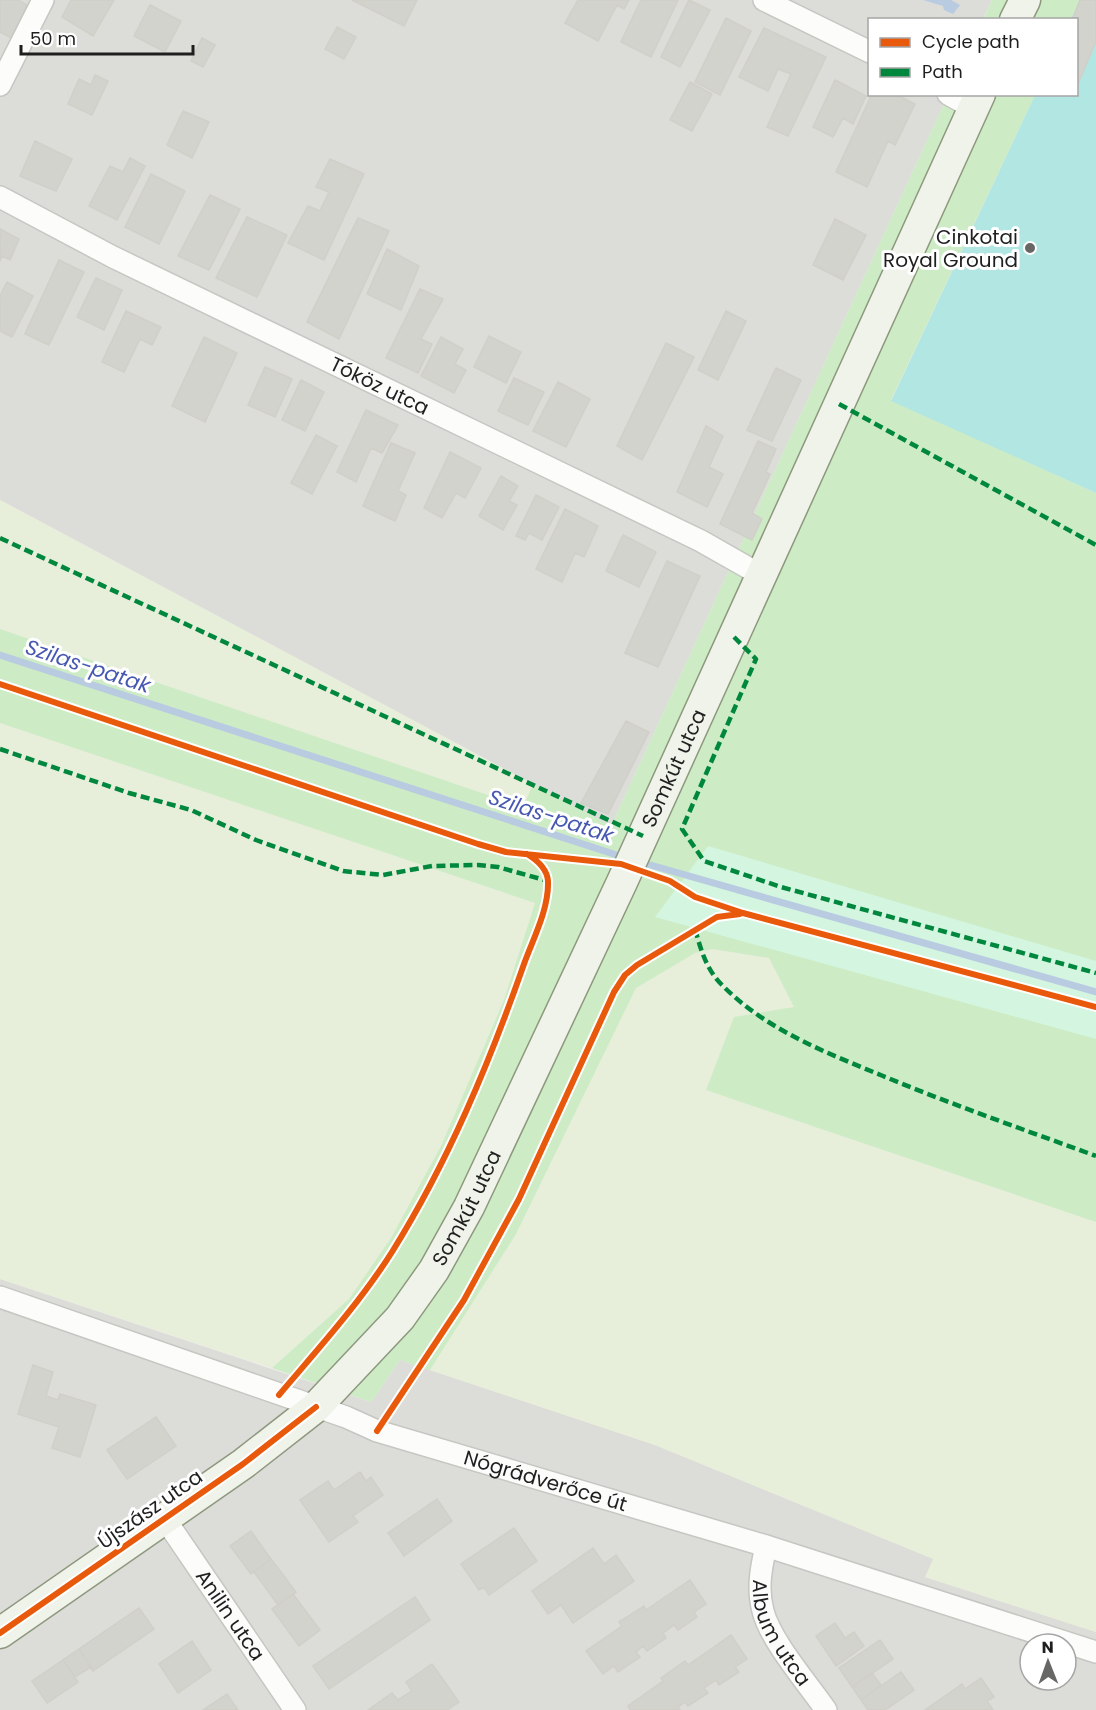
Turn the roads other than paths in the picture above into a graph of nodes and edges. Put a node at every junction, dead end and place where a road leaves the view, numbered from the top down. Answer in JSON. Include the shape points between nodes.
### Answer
{"nodes":[{"id":1,"x":43,"y":0,"type":"edge"},
{"id":2,"x":764,"y":0,"type":"edge"},
{"id":3,"x":1024,"y":0,"type":"edge"},
{"id":4,"x":1016,"y":18,"type":"edge"},
{"id":5,"x":868,"y":51,"type":"edge"},
{"id":6,"x":0,"y":85,"type":"edge"},
{"id":7,"x":967,"y":99,"type":"edge"},
{"id":8,"x":0,"y":198,"type":"edge"},
{"id":9,"x":761,"y":575,"type":"junction"},
{"id":10,"x":0,"y":1297,"type":"edge"},
{"id":11,"x":316,"y":1407,"type":"junction"},
{"id":12,"x":165,"y":1519,"type":"junction"},
{"id":13,"x":766,"y":1546,"type":"junction"},
{"id":14,"x":0,"y":1633,"type":"edge"},
{"id":15,"x":1096,"y":1652,"type":"edge"},
{"id":16,"x":295,"y":1710,"type":"edge"},
{"id":17,"x":826,"y":1710,"type":"edge"}],
"edges":[{"from":1,"to":6,"type":"street"},
{"from":2,"to":5,"type":"street"},
{"from":3,"to":4,"type":"street"},
{"from":7,"to":9,"type":"street","name":"Somkút utca"},
{"from":8,"to":9,"type":"street","name":"Tóköz utca","via":[[112,257],[701,541]]},
{"from":9,"to":11,"type":"street","name":"Somkút utca","via":[[469,1207],[434,1270],[400,1318]]},
{"from":10,"to":11,"type":"street","name":"Nógrádverőce út"},
{"from":11,"to":12,"type":"street","name":"Újszász utca"},
{"from":11,"to":13,"type":"street","name":"Nógrádverőce út","via":[[385,1433]]},
{"from":12,"to":14,"type":"street","name":"Újszász utca"},
{"from":12,"to":16,"type":"street","name":"Anilin utca"},
{"from":13,"to":15,"type":"street","name":"Nógrádverőce út"},
{"from":13,"to":17,"type":"street","name":"Album utca","via":[[760,1573],[763,1613]]}]}
